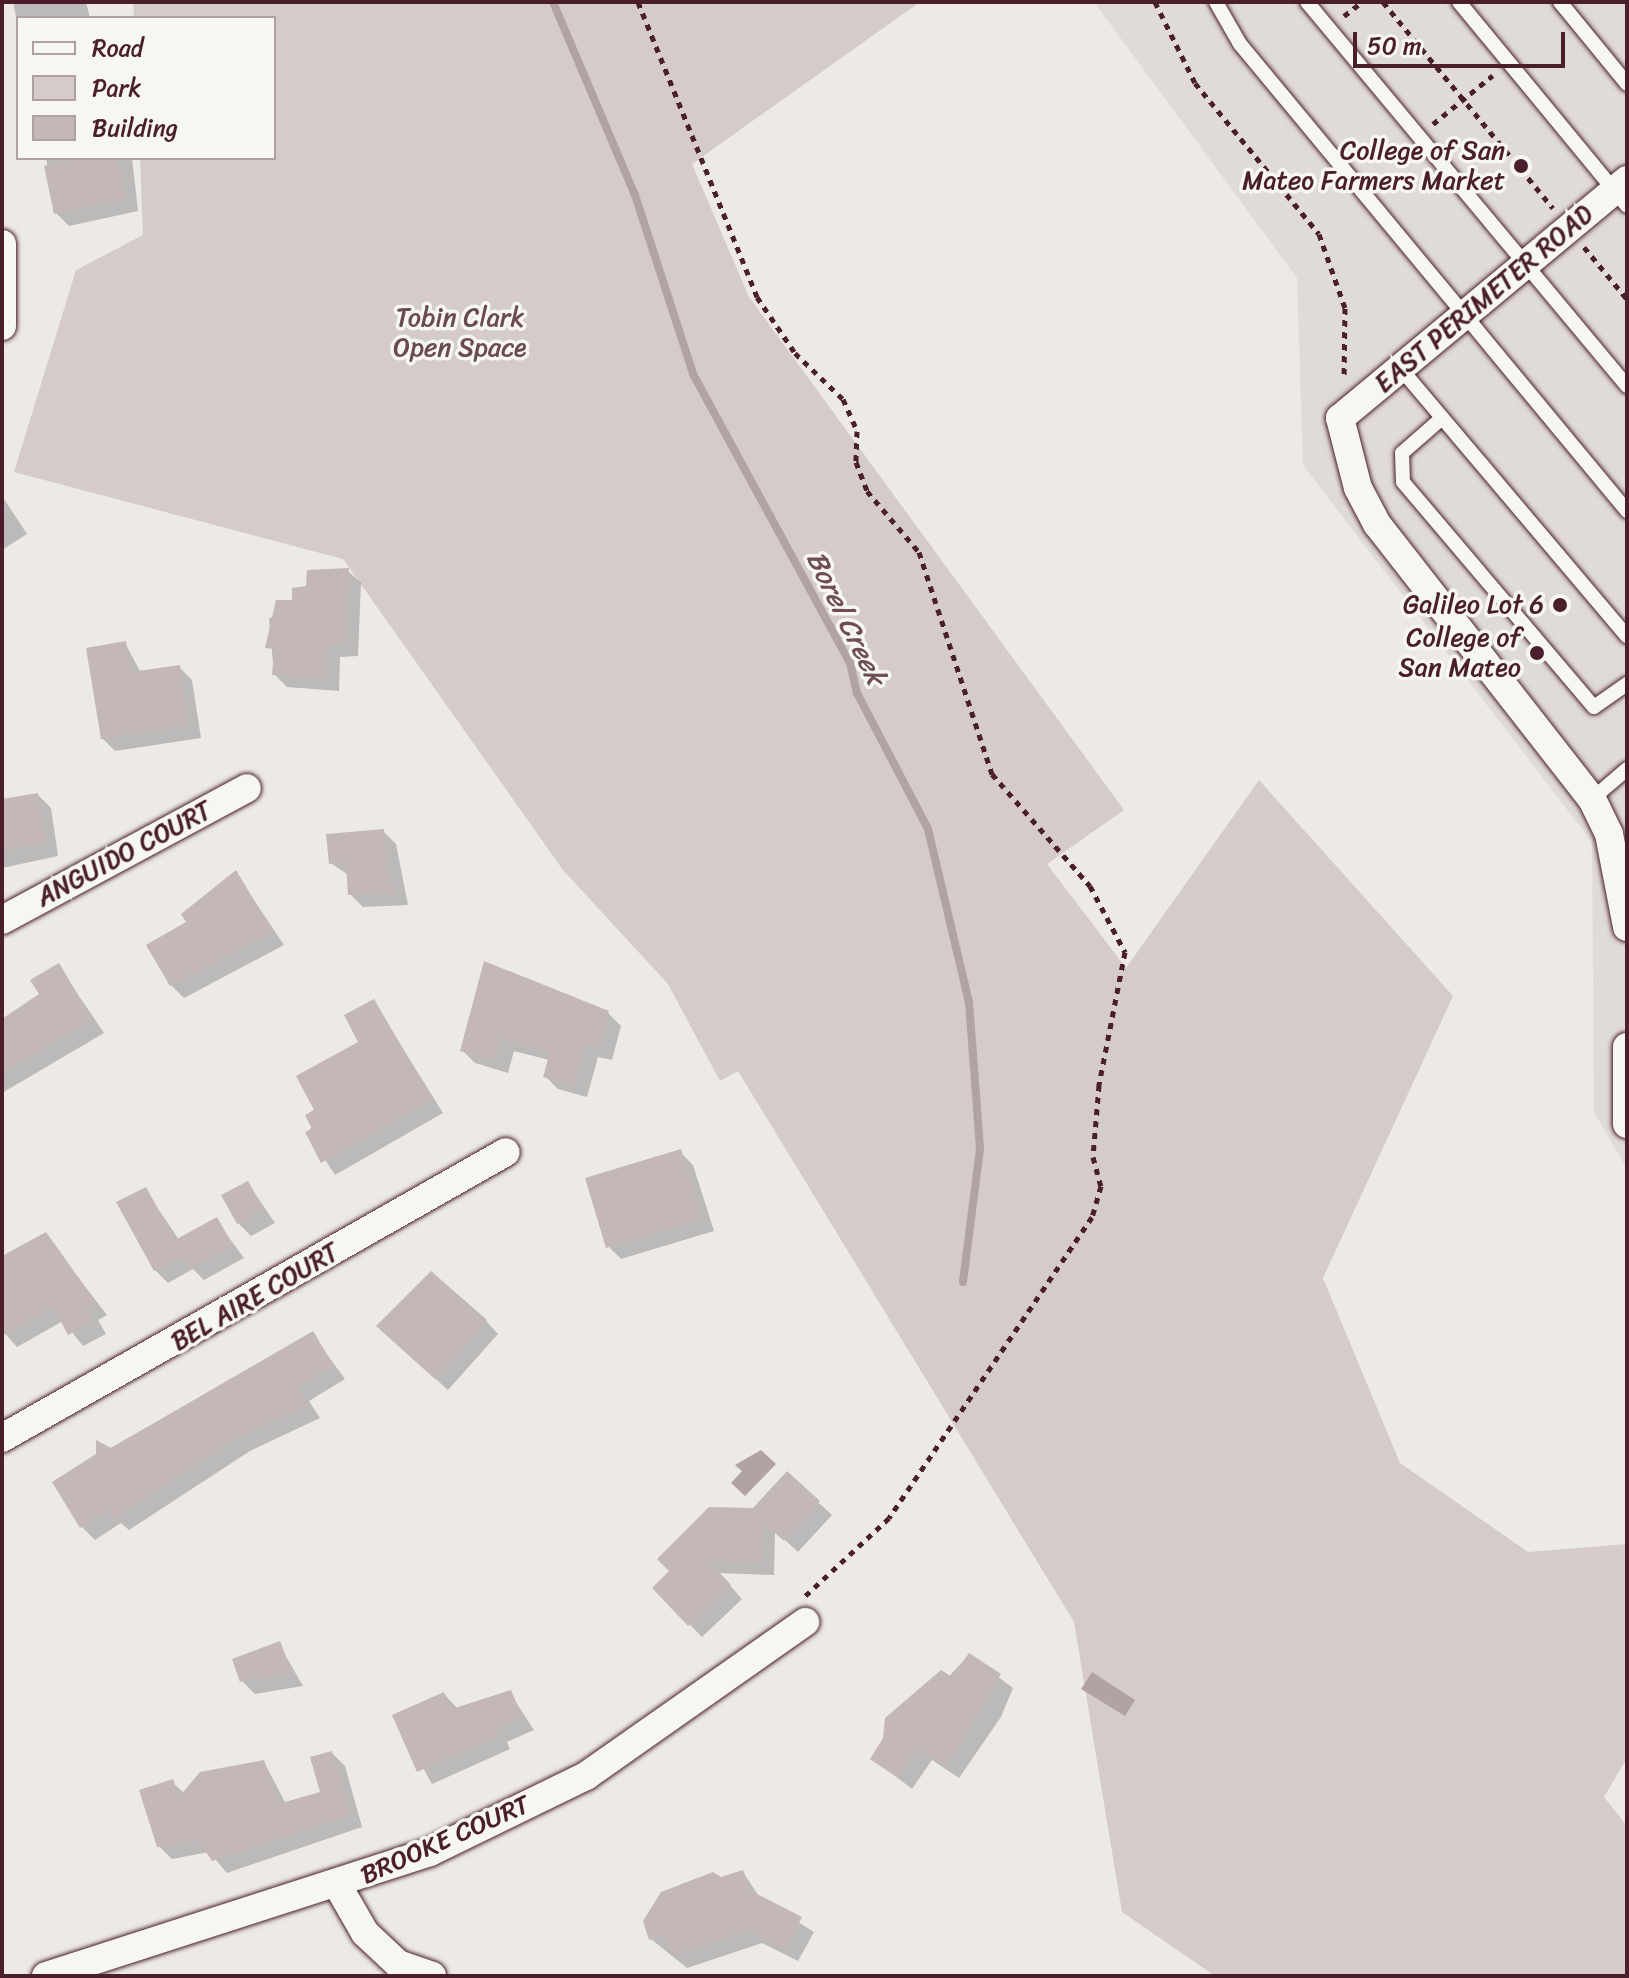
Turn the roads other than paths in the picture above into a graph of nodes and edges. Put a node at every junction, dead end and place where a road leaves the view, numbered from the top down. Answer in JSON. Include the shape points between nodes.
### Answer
{"nodes":[{"id":1,"x":1216,"y":2,"type":"edge"},
{"id":2,"x":1307,"y":2,"type":"edge"},
{"id":3,"x":1459,"y":2,"type":"edge"},
{"id":4,"x":1560,"y":2,"type":"edge"},
{"id":5,"x":1627,"y":84,"type":"edge"},
{"id":6,"x":1623,"y":192,"type":"edge"},
{"id":7,"x":2,"y":244,"type":"edge"},
{"id":8,"x":1526,"y":267,"type":"junction"},
{"id":9,"x":1463,"y":314,"type":"junction"},
{"id":10,"x":2,"y":326,"type":"edge"},
{"id":11,"x":1401,"y":369,"type":"junction"},
{"id":12,"x":1627,"y":386,"type":"edge"},
{"id":13,"x":1442,"y":418,"type":"junction"},
{"id":14,"x":1627,"y":511,"type":"edge"},
{"id":15,"x":1627,"y":636,"type":"edge"},
{"id":16,"x":1627,"y":684,"type":"edge"},
{"id":17,"x":1627,"y":769,"type":"edge"},
{"id":18,"x":247,"y":788,"type":"dead end"},
{"id":19,"x":1592,"y":799,"type":"junction"},
{"id":20,"x":2,"y":920,"type":"edge"},
{"id":21,"x":1627,"y":927,"type":"edge"},
{"id":22,"x":1627,"y":1047,"type":"edge"},
{"id":23,"x":1627,"y":1124,"type":"edge"},
{"id":24,"x":506,"y":1152,"type":"dead end"},
{"id":25,"x":2,"y":1438,"type":"edge"},
{"id":26,"x":805,"y":1622,"type":"road end"},
{"id":27,"x":338,"y":1886,"type":"junction"},
{"id":28,"x":46,"y":1976,"type":"edge"},
{"id":29,"x":432,"y":1976,"type":"edge"}],
"edges":[{"from":1,"to":9,"type":"lane","via":[[1240,44]]},
{"from":2,"to":8,"type":"lane"},
{"from":3,"to":6,"type":"lane"},
{"from":4,"to":5,"type":"lane"},
{"from":6,"to":8,"type":"street","name":"EAST PERIMETER ROAD","via":[[1569,228]]},
{"from":7,"to":10,"type":"street","via":[[8,286]]},
{"from":8,"to":9,"type":"street","name":"EAST PERIMETER ROAD"},
{"from":8,"to":12,"type":"lane"},
{"from":9,"to":11,"type":"street","name":"EAST PERIMETER ROAD"},
{"from":9,"to":14,"type":"lane"},
{"from":11,"to":13,"type":"lane"},
{"from":11,"to":19,"type":"street","name":"EAST PERIMETER ROAD","via":[[1340,418],[1358,488],[1377,524]]},
{"from":13,"to":15,"type":"lane"},
{"from":13,"to":16,"type":"lane","via":[[1402,453],[1403,482],[1594,707]]},
{"from":17,"to":19,"type":"lane"},
{"from":18,"to":20,"type":"street","name":"ANGUIDO COURT"},
{"from":19,"to":21,"type":"street","via":[[1609,834]]},
{"from":22,"to":23,"type":"street"},
{"from":24,"to":25,"type":"street","name":"BEL AIRE COURT"},
{"from":26,"to":27,"type":"street","name":"BROOKE COURT","via":[[586,1776],[430,1852]]},
{"from":27,"to":28,"type":"street","name":"BROOKE COURT"},
{"from":27,"to":29,"type":"street","via":[[365,1933],[398,1964]]}]}
